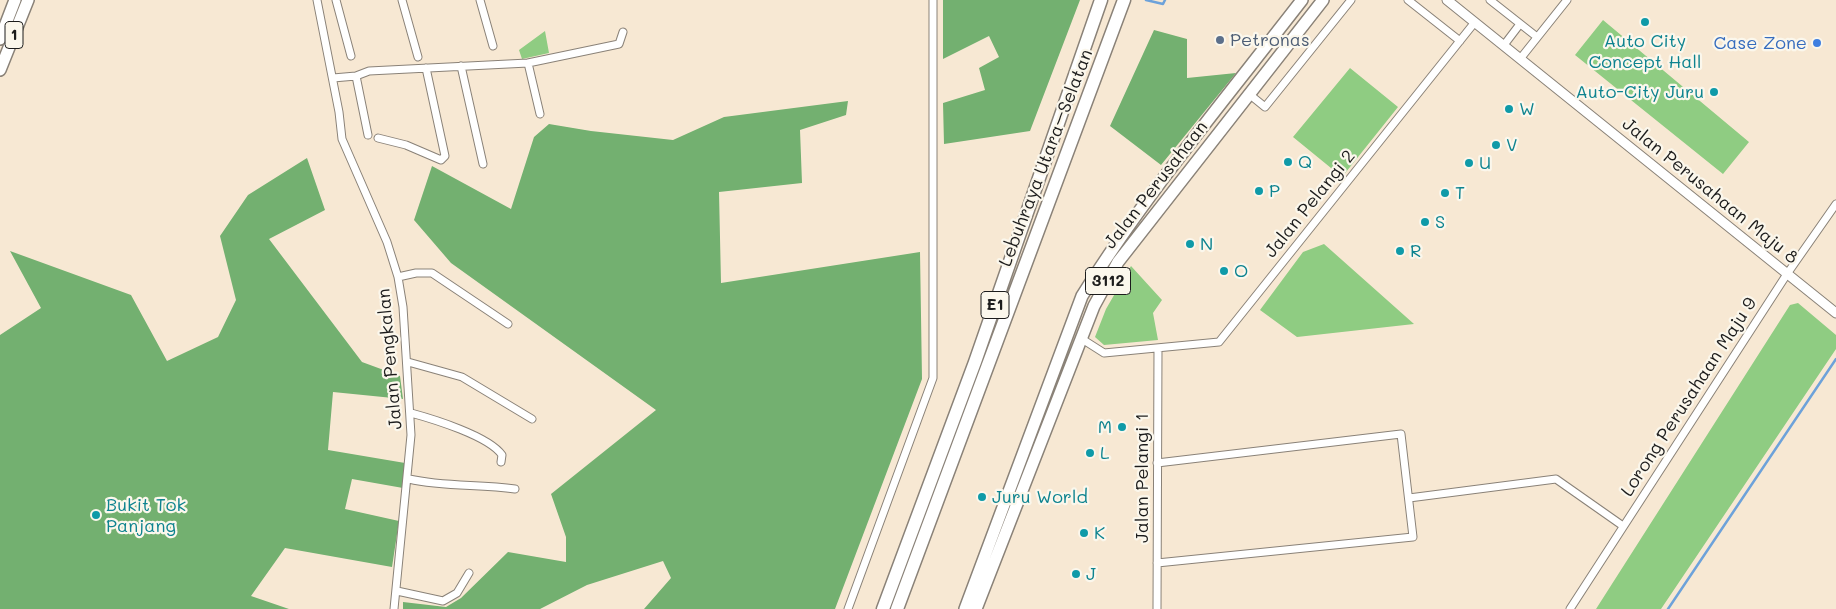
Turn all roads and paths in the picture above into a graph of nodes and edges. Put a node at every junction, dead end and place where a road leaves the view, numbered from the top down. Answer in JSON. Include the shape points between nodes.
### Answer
{"nodes":[{"id":1,"x":10,"y":0,"type":"edge"},
{"id":2,"x":15,"y":0,"type":"edge"},
{"id":3,"x":28,"y":0,"type":"edge"},
{"id":4,"x":326,"y":0,"type":"edge"},
{"id":5,"x":336,"y":0,"type":"edge"},
{"id":6,"x":402,"y":0,"type":"edge"},
{"id":7,"x":480,"y":0,"type":"edge"},
{"id":8,"x":933,"y":0,"type":"edge"},
{"id":9,"x":1101,"y":0,"type":"edge"},
{"id":10,"x":1302,"y":0,"type":"edge"},
{"id":11,"x":1324,"y":0,"type":"edge"},
{"id":12,"x":1351,"y":0,"type":"edge"},
{"id":13,"x":1408,"y":0,"type":"edge"},
{"id":14,"x":1447,"y":0,"type":"edge"},
{"id":15,"x":1490,"y":0,"type":"edge"},
{"id":16,"x":1567,"y":0,"type":"edge"},
{"id":17,"x":317,"y":1,"type":"edge"},
{"id":18,"x":1124,"y":2,"type":"edge"},
{"id":19,"x":1475,"y":22,"type":"junction"},
{"id":20,"x":1520,"y":24,"type":"junction"},
{"id":21,"x":5,"y":26,"type":"junction"},
{"id":22,"x":622,"y":32,"type":"dead end"},
{"id":23,"x":1537,"y":38,"type":"junction"},
{"id":24,"x":0,"y":39,"type":"edge"},
{"id":25,"x":1460,"y":41,"type":"junction"},
{"id":26,"x":1504,"y":45,"type":"junction"},
{"id":27,"x":493,"y":46,"type":"dead end"},
{"id":28,"x":351,"y":56,"type":"dead end"},
{"id":29,"x":418,"y":57,"type":"dead end"},
{"id":30,"x":1520,"y":59,"type":"junction"},
{"id":31,"x":528,"y":63,"type":"junction"},
{"id":32,"x":462,"y":66,"type":"junction"},
{"id":33,"x":426,"y":68,"type":"junction"},
{"id":34,"x":0,"y":70,"type":"edge"},
{"id":35,"x":356,"y":76,"type":"junction"},
{"id":36,"x":333,"y":78,"type":"junction"},
{"id":37,"x":1249,"y":94,"type":"junction"},
{"id":38,"x":540,"y":114,"type":"dead end"},
{"id":39,"x":368,"y":135,"type":"dead end"},
{"id":40,"x":378,"y":138,"type":"dead end"},
{"id":41,"x":483,"y":164,"type":"dead end"},
{"id":42,"x":1836,"y":204,"type":"edge"},
{"id":43,"x":1787,"y":274,"type":"junction"},
{"id":44,"x":398,"y":277,"type":"junction"},
{"id":45,"x":1836,"y":313,"type":"edge"},
{"id":46,"x":508,"y":324,"type":"dead end"},
{"id":47,"x":1082,"y":339,"type":"junction"},
{"id":48,"x":1158,"y":348,"type":"junction"},
{"id":49,"x":408,"y":362,"type":"junction"},
{"id":50,"x":410,"y":412,"type":"junction"},
{"id":51,"x":532,"y":419,"type":"dead end"},
{"id":52,"x":501,"y":462,"type":"dead end"},
{"id":53,"x":1158,"y":463,"type":"junction"},
{"id":54,"x":409,"y":479,"type":"junction"},
{"id":55,"x":515,"y":489,"type":"dead end"},
{"id":56,"x":1409,"y":498,"type":"junction"},
{"id":57,"x":1623,"y":526,"type":"junction"},
{"id":58,"x":1157,"y":563,"type":"junction"},
{"id":59,"x":469,"y":573,"type":"dead end"},
{"id":60,"x":396,"y":591,"type":"junction"},
{"id":61,"x":394,"y":609,"type":"edge"},
{"id":62,"x":848,"y":609,"type":"edge"},
{"id":63,"x":883,"y":609,"type":"edge"},
{"id":64,"x":897,"y":609,"type":"edge"},
{"id":65,"x":966,"y":609,"type":"edge"},
{"id":66,"x":976,"y":609,"type":"edge"},
{"id":67,"x":1157,"y":609,"type":"edge"},
{"id":68,"x":1570,"y":609,"type":"edge"}],
"edges":[{"from":1,"to":21,"type":"street"},
{"from":2,"to":21,"type":"main road","number":"1"},
{"from":3,"to":34,"type":"main road","number":"1"},
{"from":4,"to":17,"type":"street"},
{"from":5,"to":28,"type":"street"},
{"from":6,"to":29,"type":"street"},
{"from":7,"to":27,"type":"street"},
{"from":8,"to":62,"type":"street","via":[[933,378]]},
{"from":9,"to":63,"type":"highway","name":"Lebuhraya Utara–Selatan","number":"E1","via":[[975,362]]},
{"from":10,"to":65,"type":"main road","name":"Jalan Perusahaan","number":"3112","via":[[1148,200],[1082,296]]},
{"from":11,"to":37,"type":"main road","name":"Jalan Perusahaan","number":"3112"},
{"from":12,"to":37,"type":"street","via":[[1265,107]]},
{"from":13,"to":25,"type":"street"},
{"from":14,"to":19,"type":"street","name":"Jalan Perusahaan Maju 8"},
{"from":15,"to":20,"type":"street"},
{"from":16,"to":23,"type":"street"},
{"from":17,"to":36,"type":"street","name":"Jalan Pengkalan"},
{"from":18,"to":64,"type":"highway","name":"Lebuhraya Utara–Selatan","number":"E1"},
{"from":19,"to":25,"type":"street","name":"Jalan Pelangi 2"},
{"from":19,"to":26,"type":"street","name":"Jalan Perusahaan Maju 8"},
{"from":20,"to":23,"type":"street"},
{"from":20,"to":26,"type":"street"},
{"from":21,"to":24,"type":"main road","number":"1"},
{"from":22,"to":31,"type":"street","via":[[619,44]]},
{"from":23,"to":30,"type":"street"},
{"from":25,"to":48,"type":"street","name":"Jalan Pelangi 2","via":[[1218,342]]},
{"from":26,"to":30,"type":"street","name":"Jalan Perusahaan Maju 8"},
{"from":30,"to":43,"type":"street","name":"Jalan Perusahaan Maju 8"},
{"from":31,"to":32,"type":"street"},
{"from":31,"to":38,"type":"street"},
{"from":32,"to":33,"type":"street"},
{"from":32,"to":41,"type":"street"},
{"from":33,"to":35,"type":"street","via":[[369,71]]},
{"from":33,"to":40,"type":"street","via":[[445,156],[441,160],[406,145]]},
{"from":35,"to":36,"type":"street"},
{"from":35,"to":39,"type":"street"},
{"from":36,"to":44,"type":"street","name":"Jalan Pengkalan","via":[[346,153],[382,228]]},
{"from":37,"to":47,"type":"main road","name":"Jalan Perusahaan","number":"3112","via":[[1118,262],[1094,306]]},
{"from":42,"to":43,"type":"street","name":"Lorong Perusahaan Maju 9"},
{"from":43,"to":45,"type":"street","name":"Jalan Perusahaan Maju 8"},
{"from":43,"to":57,"type":"street","name":"Lorong Perusahaan Maju 9"},
{"from":44,"to":46,"type":"street","via":[[432,274]]},
{"from":44,"to":49,"type":"street","name":"Jalan Pengkalan"},
{"from":47,"to":48,"type":"street","name":"Jalan Pelangi 2","via":[[1104,353]]},
{"from":47,"to":66,"type":"main road","name":"Jalan Perusahaan","number":"3112"},
{"from":48,"to":53,"type":"street","name":"Jalan Pelangi 1"},
{"from":49,"to":50,"type":"street","name":"Jalan Pengkalan"},
{"from":49,"to":51,"type":"street","via":[[462,377]]},
{"from":50,"to":52,"type":"street","via":[[496,446],[502,454]]},
{"from":50,"to":54,"type":"street","name":"Jalan Pengkalan"},
{"from":53,"to":56,"type":"street","via":[[1402,434]]},
{"from":53,"to":58,"type":"street","name":"Jalan Pelangi 1"},
{"from":54,"to":55,"type":"street","via":[[430,484],[484,484]]},
{"from":54,"to":60,"type":"street","name":"Jalan Pengkalan"},
{"from":56,"to":57,"type":"street","via":[[1556,479]]},
{"from":56,"to":58,"type":"street","via":[[1414,537]]},
{"from":57,"to":68,"type":"street","name":"Lorong Perusahaan Maju 9"},
{"from":58,"to":67,"type":"street","name":"Jalan Pelangi 1"},
{"from":59,"to":60,"type":"street","via":[[457,593],[442,601]]},
{"from":60,"to":61,"type":"street","name":"Jalan Pengkalan"}]}
